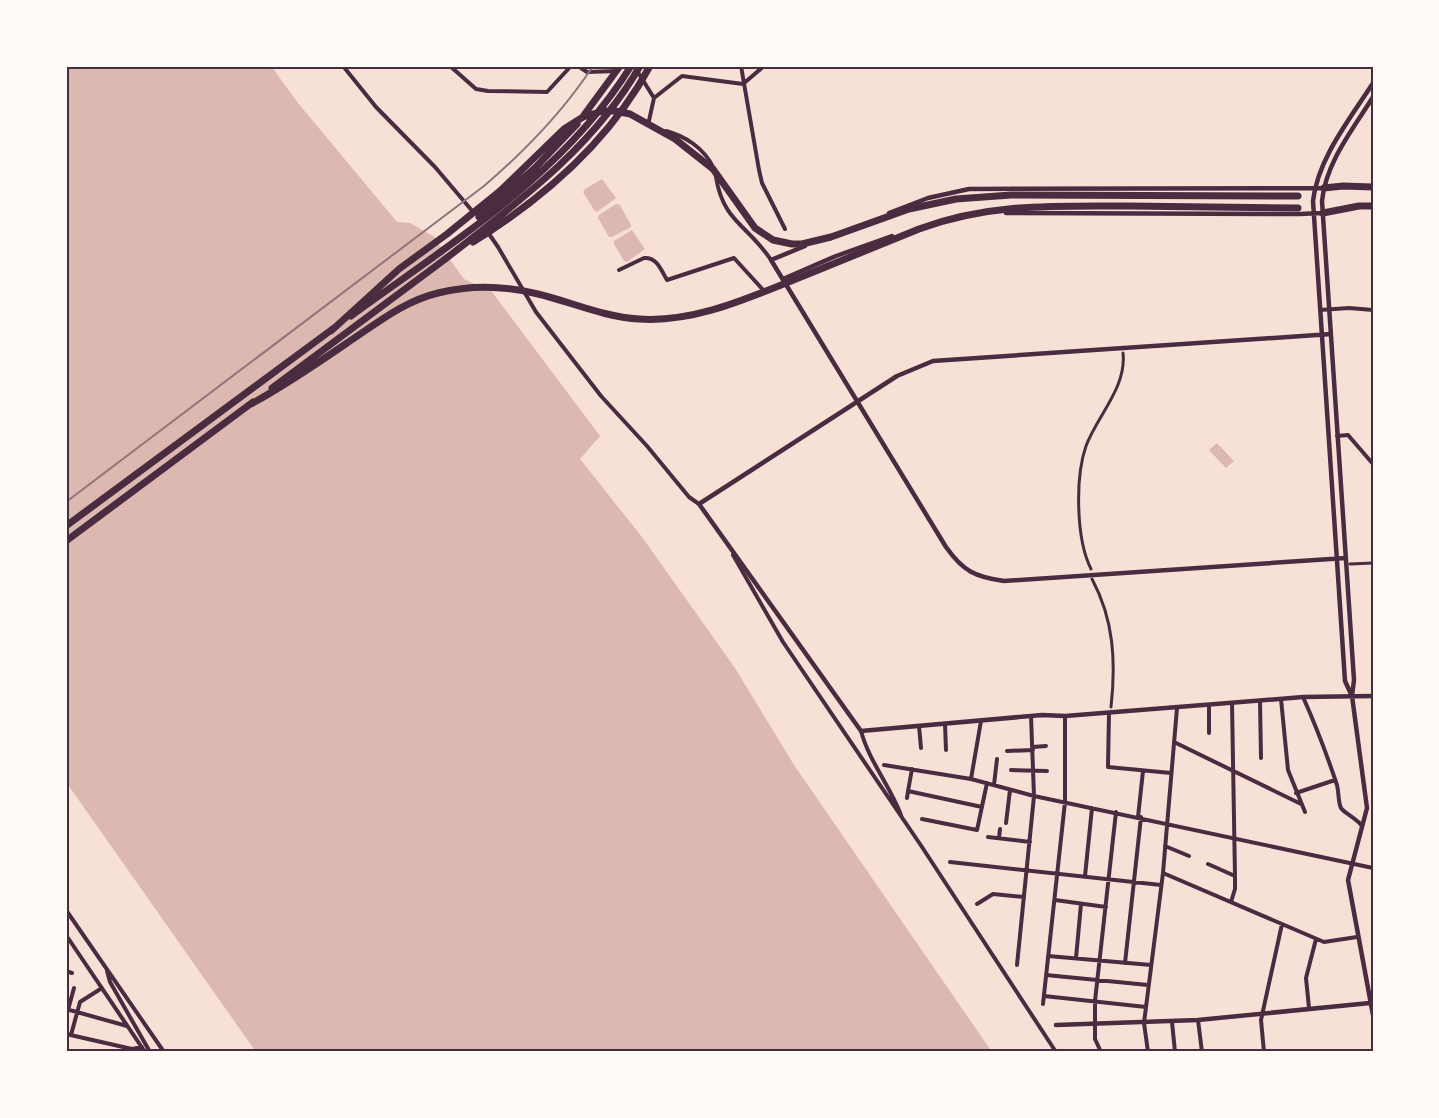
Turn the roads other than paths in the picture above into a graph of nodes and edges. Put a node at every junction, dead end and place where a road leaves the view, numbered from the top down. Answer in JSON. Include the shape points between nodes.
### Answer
{"nodes":[{"id":1,"x":343,"y":66,"type":"edge"},
{"id":2,"x":450,"y":66,"type":"edge"},
{"id":3,"x":571,"y":66,"type":"edge"},
{"id":4,"x":578,"y":66,"type":"edge"},
{"id":5,"x":620,"y":66,"type":"edge"},
{"id":6,"x":635,"y":66,"type":"edge"},
{"id":7,"x":650,"y":66,"type":"edge"},
{"id":8,"x":741,"y":66,"type":"edge"},
{"id":9,"x":765,"y":66,"type":"edge"},
{"id":10,"x":1373,"y":83,"type":"edge"},
{"id":11,"x":743,"y":84,"type":"junction"},
{"id":12,"x":1373,"y":97,"type":"edge"},
{"id":13,"x":654,"y":98,"type":"junction"},
{"id":14,"x":1373,"y":188,"type":"edge"},
{"id":15,"x":1315,"y":189,"type":"junction"},
{"id":16,"x":1324,"y":189,"type":"junction"},
{"id":17,"x":1298,"y":196,"type":"dead end"},
{"id":18,"x":1373,"y":206,"type":"edge"},
{"id":19,"x":1298,"y":208,"type":"dead end"},
{"id":20,"x":1323,"y":213,"type":"junction"},
{"id":21,"x":1314,"y":214,"type":"junction"},
{"id":22,"x":784,"y":229,"type":"dead end"},
{"id":23,"x":434,"y":256,"type":"junction"},
{"id":24,"x":771,"y":260,"type":"junction"},
{"id":25,"x":437,"y":265,"type":"junction"},
{"id":26,"x":619,"y":270,"type":"dead end"},
{"id":27,"x":784,"y":281,"type":"junction"},
{"id":28,"x":1320,"y":310,"type":"junction"},
{"id":29,"x":1329,"y":310,"type":"junction"},
{"id":30,"x":1373,"y":310,"type":"edge"},
{"id":31,"x":331,"y":331,"type":"junction"},
{"id":32,"x":1331,"y":334,"type":"junction"},
{"id":33,"x":1322,"y":335,"type":"junction"},
{"id":34,"x":1124,"y":353,"type":"dead end"},
{"id":35,"x":857,"y":401,"type":"junction"},
{"id":36,"x":251,"y":404,"type":"junction"},
{"id":37,"x":1337,"y":436,"type":"junction"},
{"id":38,"x":1373,"y":464,"type":"edge"},
{"id":39,"x":699,"y":504,"type":"junction"},
{"id":40,"x":66,"y":526,"type":"edge"},
{"id":41,"x":723,"y":538,"type":"junction"},
{"id":42,"x":66,"y":541,"type":"edge"},
{"id":43,"x":1346,"y":558,"type":"junction"},
{"id":44,"x":1337,"y":559,"type":"junction"},
{"id":45,"x":1373,"y":563,"type":"edge"},
{"id":46,"x":1350,"y":564,"type":"dead end"},
{"id":47,"x":1091,"y":569,"type":"dead end"},
{"id":48,"x":1092,"y":579,"type":"dead end"},
{"id":49,"x":1352,"y":696,"type":"junction"},
{"id":50,"x":1373,"y":696,"type":"edge"},
{"id":51,"x":1303,"y":697,"type":"junction"},
{"id":52,"x":1281,"y":699,"type":"junction"},
{"id":53,"x":1260,"y":701,"type":"junction"},
{"id":54,"x":1232,"y":703,"type":"junction"},
{"id":55,"x":1209,"y":705,"type":"junction"},
{"id":56,"x":1177,"y":708,"type":"junction"},
{"id":57,"x":1110,"y":710,"type":"junction"},
{"id":58,"x":1030,"y":716,"type":"junction"},
{"id":59,"x":1065,"y":716,"type":"junction"},
{"id":60,"x":981,"y":721,"type":"junction"},
{"id":61,"x":945,"y":724,"type":"junction"},
{"id":62,"x":919,"y":726,"type":"junction"},
{"id":63,"x":861,"y":731,"type":"junction"},
{"id":64,"x":1209,"y":733,"type":"dead end"},
{"id":65,"x":1174,"y":742,"type":"junction"},
{"id":66,"x":1046,"y":746,"type":"dead end"},
{"id":67,"x":921,"y":748,"type":"dead end"},
{"id":68,"x":1033,"y":748,"type":"junction"},
{"id":69,"x":946,"y":750,"type":"dead end"},
{"id":70,"x":1007,"y":751,"type":"dead end"},
{"id":71,"x":1262,"y":758,"type":"dead end"},
{"id":72,"x":997,"y":759,"type":"dead end"},
{"id":73,"x":884,"y":765,"type":"dead end"},
{"id":74,"x":912,"y":769,"type":"junction"},
{"id":75,"x":1011,"y":770,"type":"dead end"},
{"id":76,"x":1035,"y":771,"type":"junction"},
{"id":77,"x":1047,"y":771,"type":"dead end"},
{"id":78,"x":1143,"y":771,"type":"junction"},
{"id":79,"x":1233,"y":771,"type":"junction"},
{"id":80,"x":1171,"y":773,"type":"junction"},
{"id":81,"x":971,"y":779,"type":"junction"},
{"id":82,"x":1335,"y":780,"type":"junction"},
{"id":83,"x":987,"y":783,"type":"junction"},
{"id":84,"x":994,"y":785,"type":"junction"},
{"id":85,"x":1010,"y":790,"type":"junction"},
{"id":86,"x":908,"y":791,"type":"junction"},
{"id":87,"x":1296,"y":793,"type":"junction"},
{"id":88,"x":1034,"y":796,"type":"junction"},
{"id":89,"x":907,"y":798,"type":"dead end"},
{"id":90,"x":1065,"y":802,"type":"junction"},
{"id":91,"x":1301,"y":804,"type":"junction"},
{"id":92,"x":982,"y":807,"type":"junction"},
{"id":93,"x":1092,"y":808,"type":"junction"},
{"id":94,"x":1116,"y":812,"type":"junction"},
{"id":95,"x":1305,"y":812,"type":"dead end"},
{"id":96,"x":1140,"y":817,"type":"junction"},
{"id":97,"x":922,"y":819,"type":"dead end"},
{"id":98,"x":904,"y":821,"type":"junction"},
{"id":99,"x":1006,"y":823,"type":"dead end"},
{"id":100,"x":1167,"y":823,"type":"junction"},
{"id":101,"x":1362,"y":827,"type":"junction"},
{"id":102,"x":1000,"y":829,"type":"dead end"},
{"id":103,"x":988,"y":837,"type":"dead end"},
{"id":104,"x":999,"y":838,"type":"junction"},
{"id":105,"x":1235,"y":838,"type":"junction"},
{"id":106,"x":1030,"y":842,"type":"junction"},
{"id":107,"x":1165,"y":846,"type":"junction"},
{"id":108,"x":1189,"y":856,"type":"dead end"},
{"id":109,"x":950,"y":862,"type":"dead end"},
{"id":110,"x":1208,"y":864,"type":"dead end"},
{"id":111,"x":1352,"y":864,"type":"junction"},
{"id":112,"x":1373,"y":868,"type":"edge"},
{"id":113,"x":1028,"y":870,"type":"junction"},
{"id":114,"x":1058,"y":873,"type":"junction"},
{"id":115,"x":1163,"y":873,"type":"junction"},
{"id":116,"x":1085,"y":876,"type":"junction"},
{"id":117,"x":1235,"y":876,"type":"junction"},
{"id":118,"x":1109,"y":879,"type":"junction"},
{"id":119,"x":1134,"y":882,"type":"junction"},
{"id":120,"x":1161,"y":885,"type":"junction"},
{"id":121,"x":1024,"y":897,"type":"junction"},
{"id":122,"x":1055,"y":900,"type":"junction"},
{"id":123,"x":1231,"y":902,"type":"junction"},
{"id":124,"x":977,"y":904,"type":"dead end"},
{"id":125,"x":1081,"y":904,"type":"junction"},
{"id":126,"x":1106,"y":907,"type":"junction"},
{"id":127,"x":66,"y":910,"type":"edge"},
{"id":128,"x":1282,"y":924,"type":"junction"},
{"id":129,"x":66,"y":935,"type":"edge"},
{"id":130,"x":1357,"y":937,"type":"junction"},
{"id":131,"x":1316,"y":939,"type":"junction"},
{"id":132,"x":1048,"y":956,"type":"junction"},
{"id":133,"x":1076,"y":958,"type":"junction"},
{"id":134,"x":1100,"y":961,"type":"junction"},
{"id":135,"x":1125,"y":963,"type":"junction"},
{"id":136,"x":1017,"y":965,"type":"dead end"},
{"id":137,"x":1151,"y":965,"type":"junction"},
{"id":138,"x":106,"y":967,"type":"junction"},
{"id":139,"x":66,"y":971,"type":"edge"},
{"id":140,"x":72,"y":973,"type":"dead end"},
{"id":141,"x":1046,"y":975,"type":"junction"},
{"id":142,"x":1097,"y":981,"type":"junction"},
{"id":143,"x":1148,"y":986,"type":"junction"},
{"id":144,"x":74,"y":988,"type":"dead end"},
{"id":145,"x":102,"y":988,"type":"junction"},
{"id":146,"x":1044,"y":996,"type":"junction"},
{"id":147,"x":1095,"y":1001,"type":"junction"},
{"id":148,"x":1372,"y":1002,"type":"edge"},
{"id":149,"x":1043,"y":1004,"type":"dead end"},
{"id":150,"x":1146,"y":1007,"type":"junction"},
{"id":151,"x":1309,"y":1008,"type":"junction"},
{"id":152,"x":67,"y":1009,"type":"edge"},
{"id":153,"x":77,"y":1013,"type":"junction"},
{"id":154,"x":1262,"y":1013,"type":"junction"},
{"id":155,"x":1373,"y":1015,"type":"edge"},
{"id":156,"x":1198,"y":1020,"type":"junction"},
{"id":157,"x":1172,"y":1022,"type":"junction"},
{"id":158,"x":1144,"y":1023,"type":"junction"},
{"id":159,"x":1056,"y":1025,"type":"dead end"},
{"id":160,"x":1094,"y":1025,"type":"junction"},
{"id":161,"x":128,"y":1027,"type":"junction"},
{"id":162,"x":68,"y":1035,"type":"edge"},
{"id":163,"x":143,"y":1050,"type":"edge"},
{"id":164,"x":150,"y":1052,"type":"edge"},
{"id":165,"x":164,"y":1052,"type":"edge"},
{"id":166,"x":1056,"y":1052,"type":"edge"},
{"id":167,"x":1101,"y":1052,"type":"edge"},
{"id":168,"x":1148,"y":1052,"type":"edge"},
{"id":169,"x":1175,"y":1052,"type":"edge"},
{"id":170,"x":1202,"y":1052,"type":"edge"},
{"id":171,"x":1264,"y":1052,"type":"edge"}],
"edges":[{"from":1,"to":39,"type":"street","via":[[477,217],[536,312],[601,396]]},
{"from":2,"to":3,"type":"street","via":[[476,89],[547,92]]},
{"from":4,"to":6,"type":"street","via":[[587,72],[630,70]]},
{"from":5,"to":23,"type":"highway","via":[[584,116],[534,168]]},
{"from":6,"to":13,"type":"street"},
{"from":6,"to":23,"type":"highway","via":[[555,159]]},
{"from":6,"to":25,"type":"highway","via":[[617,101],[559,166]]},
{"from":7,"to":25,"type":"highway","via":[[616,118],[559,178],[530,204]]},
{"from":8,"to":11,"type":"street"},
{"from":9,"to":11,"type":"street"},
{"from":10,"to":15,"type":"street","via":[[1327,158]]},
{"from":11,"to":13,"type":"street","via":[[682,76]]},
{"from":11,"to":22,"type":"street","via":[[762,183]]},
{"from":12,"to":16,"type":"street","via":[[1335,159]]},
{"from":13,"to":24,"type":"street","via":[[648,126],[682,138],[704,153],[713,165],[720,197],[729,214],[760,243]]},
{"from":14,"to":16,"type":"highway"},
{"from":15,"to":16,"type":"street"},
{"from":15,"to":21,"type":"street"},
{"from":15,"to":24,"type":"street","via":[[969,189],[928,198]]},
{"from":16,"to":20,"type":"street"},
{"from":17,"to":31,"type":"highway","via":[[982,196],[931,203],[813,242],[783,243],[755,228],[713,169],[689,148],[634,116],[598,112],[564,129],[500,191],[399,269]]},
{"from":18,"to":20,"type":"highway"},
{"from":19,"to":36,"type":"highway","via":[[1041,206],[979,212],[940,221],[740,301],[680,317],[624,317],[516,290],[475,288],[439,292],[395,310]]},
{"from":20,"to":21,"type":"street"},
{"from":20,"to":29,"type":"street"},
{"from":21,"to":27,"type":"street","via":[[987,213],[925,225],[836,256]]},
{"from":21,"to":28,"type":"street"},
{"from":23,"to":31,"type":"highway"},
{"from":24,"to":27,"type":"street"},
{"from":25,"to":36,"type":"highway"},
{"from":26,"to":27,"type":"street","via":[[648,257],[656,261],[668,280],[734,258],[765,292]]},
{"from":27,"to":35,"type":"street"},
{"from":28,"to":29,"type":"street"},
{"from":28,"to":33,"type":"street"},
{"from":29,"to":30,"type":"street"},
{"from":29,"to":32,"type":"street"},
{"from":31,"to":40,"type":"highway"},
{"from":32,"to":33,"type":"street"},
{"from":32,"to":37,"type":"street"},
{"from":33,"to":35,"type":"street","via":[[933,361],[897,376]]},
{"from":33,"to":44,"type":"street"},
{"from":34,"to":47,"type":"street","via":[[1123,371],[1086,446],[1080,475],[1082,537]]},
{"from":35,"to":39,"type":"street"},
{"from":35,"to":44,"type":"street","via":[[946,547],[963,568],[974,574],[1004,581]]},
{"from":36,"to":42,"type":"highway"},
{"from":37,"to":38,"type":"street","via":[[1348,435]]},
{"from":37,"to":43,"type":"street"},
{"from":39,"to":41,"type":"street"},
{"from":41,"to":63,"type":"street"},
{"from":41,"to":98,"type":"street","via":[[783,642]]},
{"from":43,"to":44,"type":"street"},
{"from":43,"to":49,"type":"street"},
{"from":44,"to":49,"type":"street","via":[[1345,681]]},
{"from":45,"to":46,"type":"street"},
{"from":48,"to":57,"type":"street","via":[[1112,635]]},
{"from":49,"to":50,"type":"street"},
{"from":49,"to":51,"type":"street"},
{"from":49,"to":101,"type":"street","via":[[1367,808]]},
{"from":51,"to":52,"type":"street"},
{"from":51,"to":82,"type":"street"},
{"from":52,"to":53,"type":"street"},
{"from":52,"to":87,"type":"street","via":[[1285,759]]},
{"from":53,"to":54,"type":"street"},
{"from":53,"to":71,"type":"street"},
{"from":54,"to":55,"type":"street"},
{"from":54,"to":79,"type":"street"},
{"from":55,"to":56,"type":"street"},
{"from":55,"to":64,"type":"street"},
{"from":56,"to":57,"type":"street"},
{"from":56,"to":65,"type":"street"},
{"from":57,"to":59,"type":"street"},
{"from":57,"to":78,"type":"street","via":[[1108,767]]},
{"from":58,"to":59,"type":"street"},
{"from":58,"to":60,"type":"street"},
{"from":58,"to":68,"type":"street"},
{"from":59,"to":90,"type":"street"},
{"from":60,"to":61,"type":"street"},
{"from":60,"to":81,"type":"street"},
{"from":61,"to":62,"type":"street"},
{"from":61,"to":69,"type":"street"},
{"from":62,"to":63,"type":"street"},
{"from":62,"to":67,"type":"street"},
{"from":63,"to":98,"type":"street"},
{"from":65,"to":79,"type":"street"},
{"from":65,"to":80,"type":"street"},
{"from":66,"to":68,"type":"street"},
{"from":68,"to":70,"type":"street"},
{"from":68,"to":76,"type":"street"},
{"from":72,"to":84,"type":"street"},
{"from":73,"to":74,"type":"street"},
{"from":74,"to":81,"type":"street"},
{"from":74,"to":86,"type":"street"},
{"from":75,"to":76,"type":"street"},
{"from":76,"to":77,"type":"street"},
{"from":76,"to":88,"type":"street"},
{"from":78,"to":80,"type":"street"},
{"from":78,"to":96,"type":"street"},
{"from":79,"to":91,"type":"street"},
{"from":79,"to":105,"type":"street"},
{"from":80,"to":100,"type":"street"},
{"from":81,"to":83,"type":"street"},
{"from":82,"to":87,"type":"street"},
{"from":82,"to":101,"type":"street","via":[[1341,808]]},
{"from":83,"to":84,"type":"street"},
{"from":83,"to":92,"type":"street"},
{"from":84,"to":85,"type":"street"},
{"from":85,"to":88,"type":"street"},
{"from":85,"to":99,"type":"street"},
{"from":86,"to":89,"type":"street"},
{"from":86,"to":92,"type":"street"},
{"from":87,"to":91,"type":"street"},
{"from":88,"to":90,"type":"street"},
{"from":88,"to":106,"type":"street"},
{"from":90,"to":93,"type":"street"},
{"from":90,"to":114,"type":"street"},
{"from":91,"to":95,"type":"street"},
{"from":92,"to":97,"type":"street","via":[[977,831]]},
{"from":93,"to":94,"type":"street"},
{"from":93,"to":116,"type":"street"},
{"from":94,"to":96,"type":"street"},
{"from":94,"to":118,"type":"street"},
{"from":96,"to":100,"type":"street"},
{"from":96,"to":119,"type":"street"},
{"from":98,"to":166,"type":"street"},
{"from":100,"to":105,"type":"street"},
{"from":100,"to":107,"type":"street"},
{"from":101,"to":111,"type":"street"},
{"from":102,"to":104,"type":"street"},
{"from":103,"to":104,"type":"street"},
{"from":104,"to":106,"type":"street"},
{"from":105,"to":111,"type":"street"},
{"from":105,"to":117,"type":"street"},
{"from":106,"to":113,"type":"street"},
{"from":107,"to":108,"type":"street"},
{"from":107,"to":115,"type":"street"},
{"from":109,"to":113,"type":"street"},
{"from":110,"to":117,"type":"street"},
{"from":111,"to":112,"type":"street"},
{"from":111,"to":130,"type":"street","via":[[1348,880]]},
{"from":113,"to":114,"type":"street"},
{"from":113,"to":121,"type":"street"},
{"from":114,"to":116,"type":"street"},
{"from":114,"to":122,"type":"street"},
{"from":115,"to":120,"type":"street"},
{"from":115,"to":123,"type":"street"},
{"from":116,"to":118,"type":"street"},
{"from":117,"to":123,"type":"street"},
{"from":118,"to":119,"type":"street"},
{"from":118,"to":126,"type":"street"},
{"from":119,"to":120,"type":"street"},
{"from":119,"to":135,"type":"street"},
{"from":120,"to":137,"type":"street"},
{"from":121,"to":124,"type":"street","via":[[993,894]]},
{"from":121,"to":136,"type":"street"},
{"from":122,"to":125,"type":"street"},
{"from":122,"to":132,"type":"street"},
{"from":123,"to":128,"type":"street"},
{"from":125,"to":126,"type":"street"},
{"from":125,"to":133,"type":"street"},
{"from":126,"to":134,"type":"street"},
{"from":127,"to":138,"type":"street"},
{"from":128,"to":131,"type":"street"},
{"from":128,"to":154,"type":"street"},
{"from":129,"to":145,"type":"street"},
{"from":130,"to":131,"type":"street","via":[[1324,942]]},
{"from":130,"to":148,"type":"street"},
{"from":131,"to":151,"type":"street","via":[[1306,978]]},
{"from":132,"to":133,"type":"street"},
{"from":132,"to":141,"type":"street"},
{"from":133,"to":134,"type":"street"},
{"from":134,"to":135,"type":"street"},
{"from":134,"to":142,"type":"street"},
{"from":135,"to":137,"type":"street"},
{"from":137,"to":143,"type":"street"},
{"from":138,"to":164,"type":"street","via":[[110,982]]},
{"from":138,"to":165,"type":"street"},
{"from":139,"to":140,"type":"street"},
{"from":141,"to":142,"type":"street"},
{"from":141,"to":146,"type":"street"},
{"from":142,"to":143,"type":"street"},
{"from":142,"to":147,"type":"street"},
{"from":143,"to":150,"type":"street"},
{"from":144,"to":152,"type":"street"},
{"from":145,"to":153,"type":"street","via":[[80,1002]]},
{"from":145,"to":161,"type":"street"},
{"from":146,"to":147,"type":"street"},
{"from":146,"to":149,"type":"street"},
{"from":147,"to":150,"type":"street"},
{"from":147,"to":160,"type":"street"},
{"from":148,"to":151,"type":"street"},
{"from":148,"to":155,"type":"street"},
{"from":150,"to":158,"type":"street"},
{"from":151,"to":154,"type":"street"},
{"from":152,"to":153,"type":"street"},
{"from":153,"to":161,"type":"street"},
{"from":153,"to":162,"type":"street"},
{"from":154,"to":156,"type":"street"},
{"from":154,"to":171,"type":"street"},
{"from":156,"to":157,"type":"street"},
{"from":156,"to":170,"type":"street"},
{"from":157,"to":158,"type":"street"},
{"from":157,"to":169,"type":"street"},
{"from":158,"to":160,"type":"street"},
{"from":158,"to":168,"type":"street"},
{"from":159,"to":160,"type":"street"},
{"from":160,"to":167,"type":"street"},
{"from":161,"to":163,"type":"street"},
{"from":162,"to":163,"type":"street"}]}
